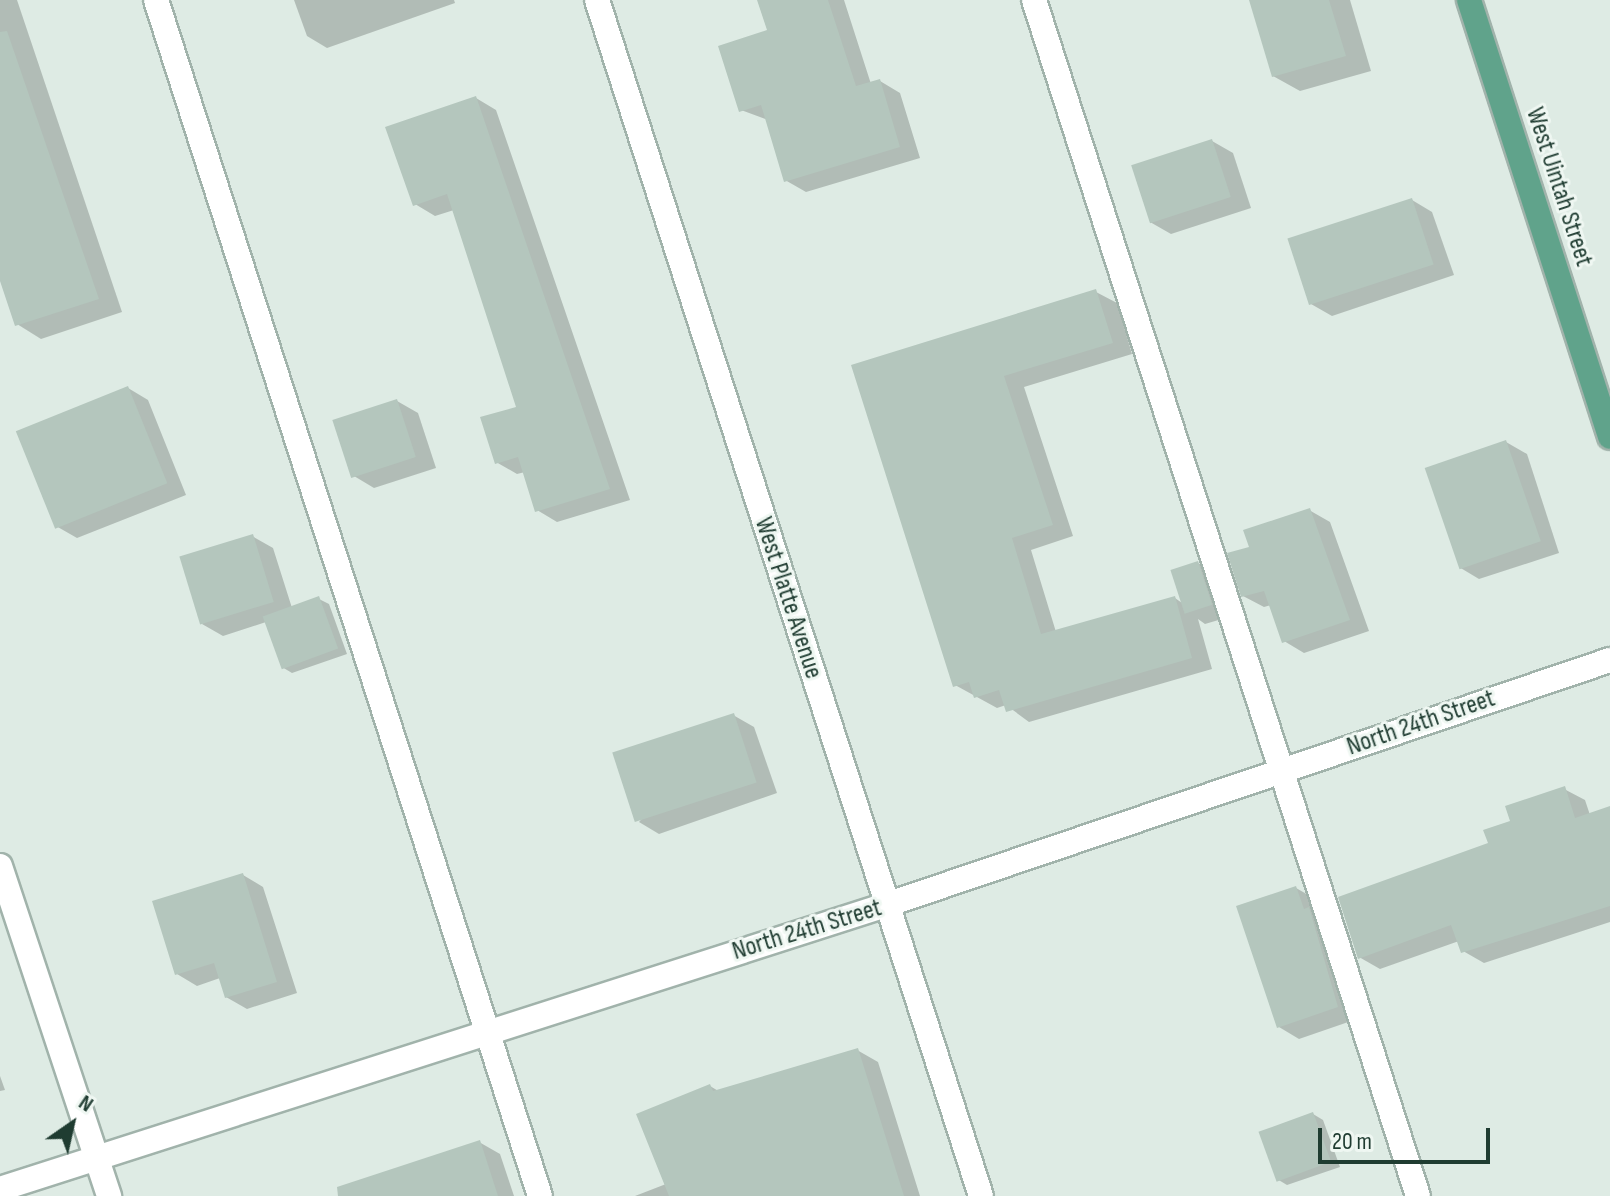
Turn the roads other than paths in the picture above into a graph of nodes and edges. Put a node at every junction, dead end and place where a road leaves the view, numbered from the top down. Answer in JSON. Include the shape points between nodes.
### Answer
{"nodes":[{"id":1,"x":156,"y":0,"type":"edge"},
{"id":2,"x":597,"y":0,"type":"edge"},
{"id":3,"x":1034,"y":0,"type":"edge"},
{"id":4,"x":1469,"y":0,"type":"edge"},
{"id":5,"x":1610,"y":437,"type":"edge"},
{"id":6,"x":1610,"y":660,"type":"edge"},
{"id":7,"x":1282,"y":770,"type":"junction"},
{"id":8,"x":0,"y":866,"type":"edge"},
{"id":9,"x":886,"y":905,"type":"junction"},
{"id":10,"x":486,"y":1034,"type":"junction"},
{"id":11,"x":97,"y":1158,"type":"junction"},
{"id":12,"x":0,"y":1189,"type":"edge"},
{"id":13,"x":109,"y":1196,"type":"edge"},
{"id":14,"x":540,"y":1196,"type":"edge"},
{"id":15,"x":981,"y":1196,"type":"edge"},
{"id":16,"x":1418,"y":1196,"type":"edge"}],
"edges":[{"from":1,"to":10,"type":"street"},
{"from":2,"to":9,"type":"street","name":"West Platte Avenue"},
{"from":3,"to":7,"type":"street"},
{"from":4,"to":5,"type":"main road","name":"West Uintah Street"},
{"from":6,"to":7,"type":"street","name":"North 24th Street"},
{"from":7,"to":9,"type":"street","name":"North 24th Street"},
{"from":7,"to":16,"type":"street"},
{"from":8,"to":11,"type":"street"},
{"from":9,"to":10,"type":"street","name":"North 24th Street"},
{"from":9,"to":15,"type":"street","name":"West Platte Avenue"},
{"from":10,"to":11,"type":"street","name":"North 24th Street"},
{"from":10,"to":14,"type":"street"},
{"from":11,"to":12,"type":"street","name":"North 24th Street"},
{"from":11,"to":13,"type":"street"}]}
